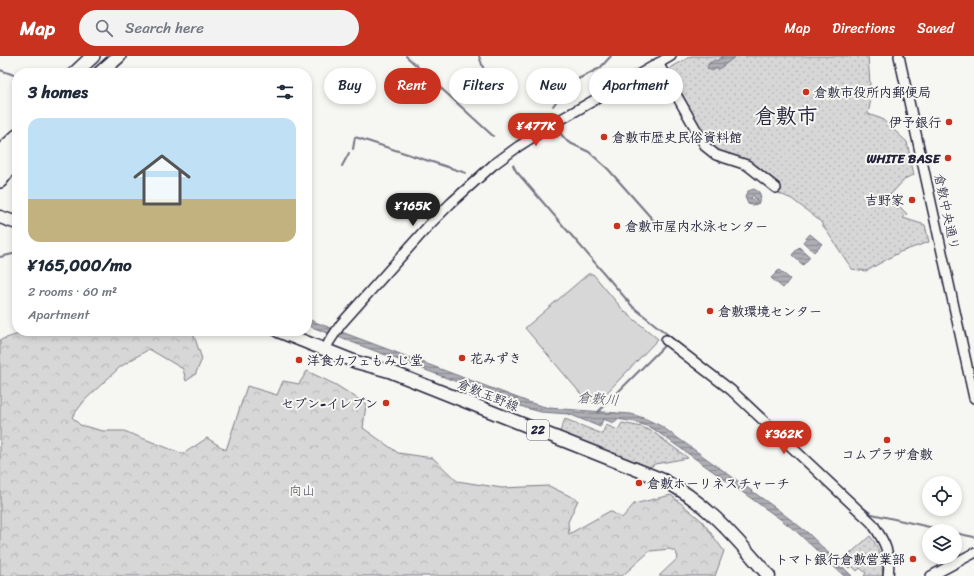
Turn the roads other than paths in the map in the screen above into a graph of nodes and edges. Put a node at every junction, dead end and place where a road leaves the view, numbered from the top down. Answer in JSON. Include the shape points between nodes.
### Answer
{"nodes":[{"id":1,"x":93,"y":56,"type":"edge"},
{"id":2,"x":103,"y":56,"type":"edge"},
{"id":3,"x":119,"y":56,"type":"edge"},
{"id":4,"x":127,"y":56,"type":"edge"},
{"id":5,"x":671,"y":56,"type":"edge"},
{"id":6,"x":899,"y":56,"type":"edge"},
{"id":7,"x":658,"y":63,"type":"junction"},
{"id":8,"x":80,"y":68,"type":"edge"},
{"id":9,"x":90,"y":68,"type":"edge"},
{"id":10,"x":106,"y":68,"type":"edge"},
{"id":11,"x":115,"y":68,"type":"edge"},
{"id":12,"x":12,"y":139,"type":"edge"},
{"id":13,"x":8,"y":150,"type":"edge"},
{"id":14,"x":0,"y":181,"type":"edge"},
{"id":15,"x":776,"y":188,"type":"dead end"},
{"id":16,"x":0,"y":217,"type":"edge"},
{"id":17,"x":12,"y":222,"type":"edge"},
{"id":18,"x":294,"y":336,"type":"edge"},
{"id":19,"x":668,"y":342,"type":"dead end"},
{"id":20,"x":327,"y":346,"type":"junction"},
{"id":21,"x":974,"y":398,"type":"edge"},
{"id":22,"x":974,"y":553,"type":"edge"},
{"id":23,"x":769,"y":576,"type":"edge"},
{"id":24,"x":888,"y":576,"type":"edge"},
{"id":25,"x":931,"y":576,"type":"edge"}],
"edges":[{"from":1,"to":8,"type":"highway"},
{"from":2,"to":9,"type":"highway"},
{"from":3,"to":10,"type":"highway"},
{"from":4,"to":11,"type":"highway"},
{"from":5,"to":7,"type":"street"},
{"from":6,"to":21,"type":"street","name":"倉敷中央通り"},
{"from":7,"to":15,"type":"street","via":[[706,146],[716,155],[747,165]]},
{"from":7,"to":20,"type":"street","via":[[558,121],[514,149],[478,177],[430,224],[342,324]]},
{"from":12,"to":13,"type":"highway"},
{"from":13,"to":14,"type":"highway"},
{"from":16,"to":17,"type":"main road"},
{"from":18,"to":20,"type":"main road","name":"倉敷玉野線","number":"22"},
{"from":19,"to":24,"type":"street","via":[[732,390],[872,524],[888,552]]},
{"from":20,"to":23,"type":"main road","name":"倉敷玉野線","number":"22","via":[[356,362],[389,371],[669,483],[688,494],[714,516]]},
{"from":22,"to":25,"type":"street"}]}
